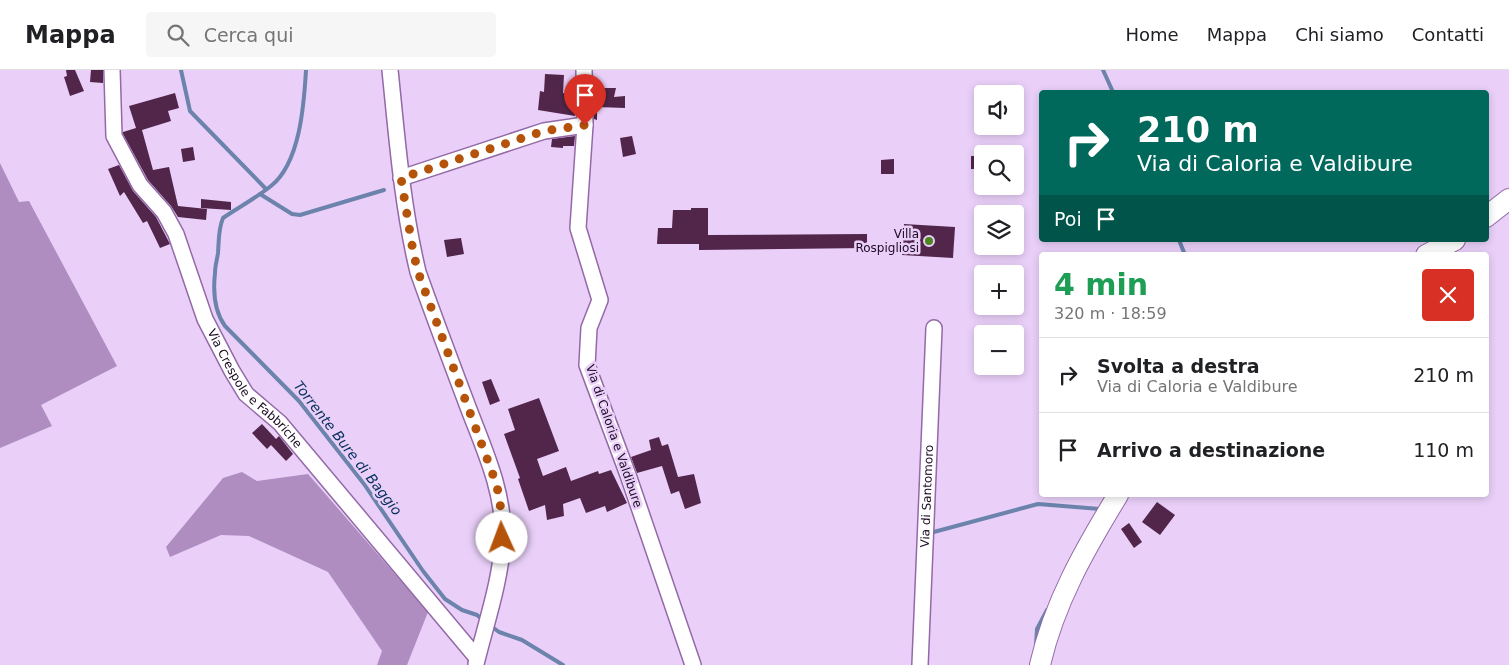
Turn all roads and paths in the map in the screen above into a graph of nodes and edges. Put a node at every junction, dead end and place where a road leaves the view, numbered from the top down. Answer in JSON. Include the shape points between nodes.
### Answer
{"nodes":[{"id":1,"x":112,"y":70,"type":"edge"},
{"id":2,"x":390,"y":70,"type":"edge"},
{"id":3,"x":584,"y":70,"type":"edge"},
{"id":4,"x":585,"y":125,"type":"junction"},
{"id":5,"x":401,"y":178,"type":"junction"},
{"id":6,"x":1509,"y":199,"type":"edge"},
{"id":7,"x":1489,"y":215,"type":"edge"},
{"id":8,"x":1451,"y":242,"type":"edge"},
{"id":9,"x":1432,"y":252,"type":"edge"},
{"id":10,"x":934,"y":328,"type":"dead end"},
{"id":11,"x":1117,"y":497,"type":"edge"},
{"id":12,"x":477,"y":662,"type":"edge"},
{"id":13,"x":693,"y":665,"type":"edge"},
{"id":14,"x":920,"y":665,"type":"edge"},
{"id":15,"x":1040,"y":665,"type":"edge"}],
"edges":[{"from":1,"to":12,"type":"street","name":"Via Crespole e Fabbriche","via":[[114,136],[140,185],[164,212],[176,234],[205,319],[246,394],[280,424]]},
{"from":2,"to":5,"type":"street"},
{"from":3,"to":4,"type":"street","name":"Via di Caloria e Valdibure"},
{"from":4,"to":5,"type":"street","via":[[544,131]]},
{"from":4,"to":13,"type":"street","name":"Via di Caloria e Valdibure","via":[[578,228],[600,300],[589,328],[587,366],[628,474]]},
{"from":5,"to":12,"type":"street","via":[[418,272],[491,466],[500,500],[502,546]]},
{"from":6,"to":7,"type":"main road"},
{"from":8,"to":9,"type":"main road"},
{"from":10,"to":14,"type":"street","name":"Via di Santomoro"},
{"from":11,"to":15,"type":"main road","via":[[1065,589]]}]}
